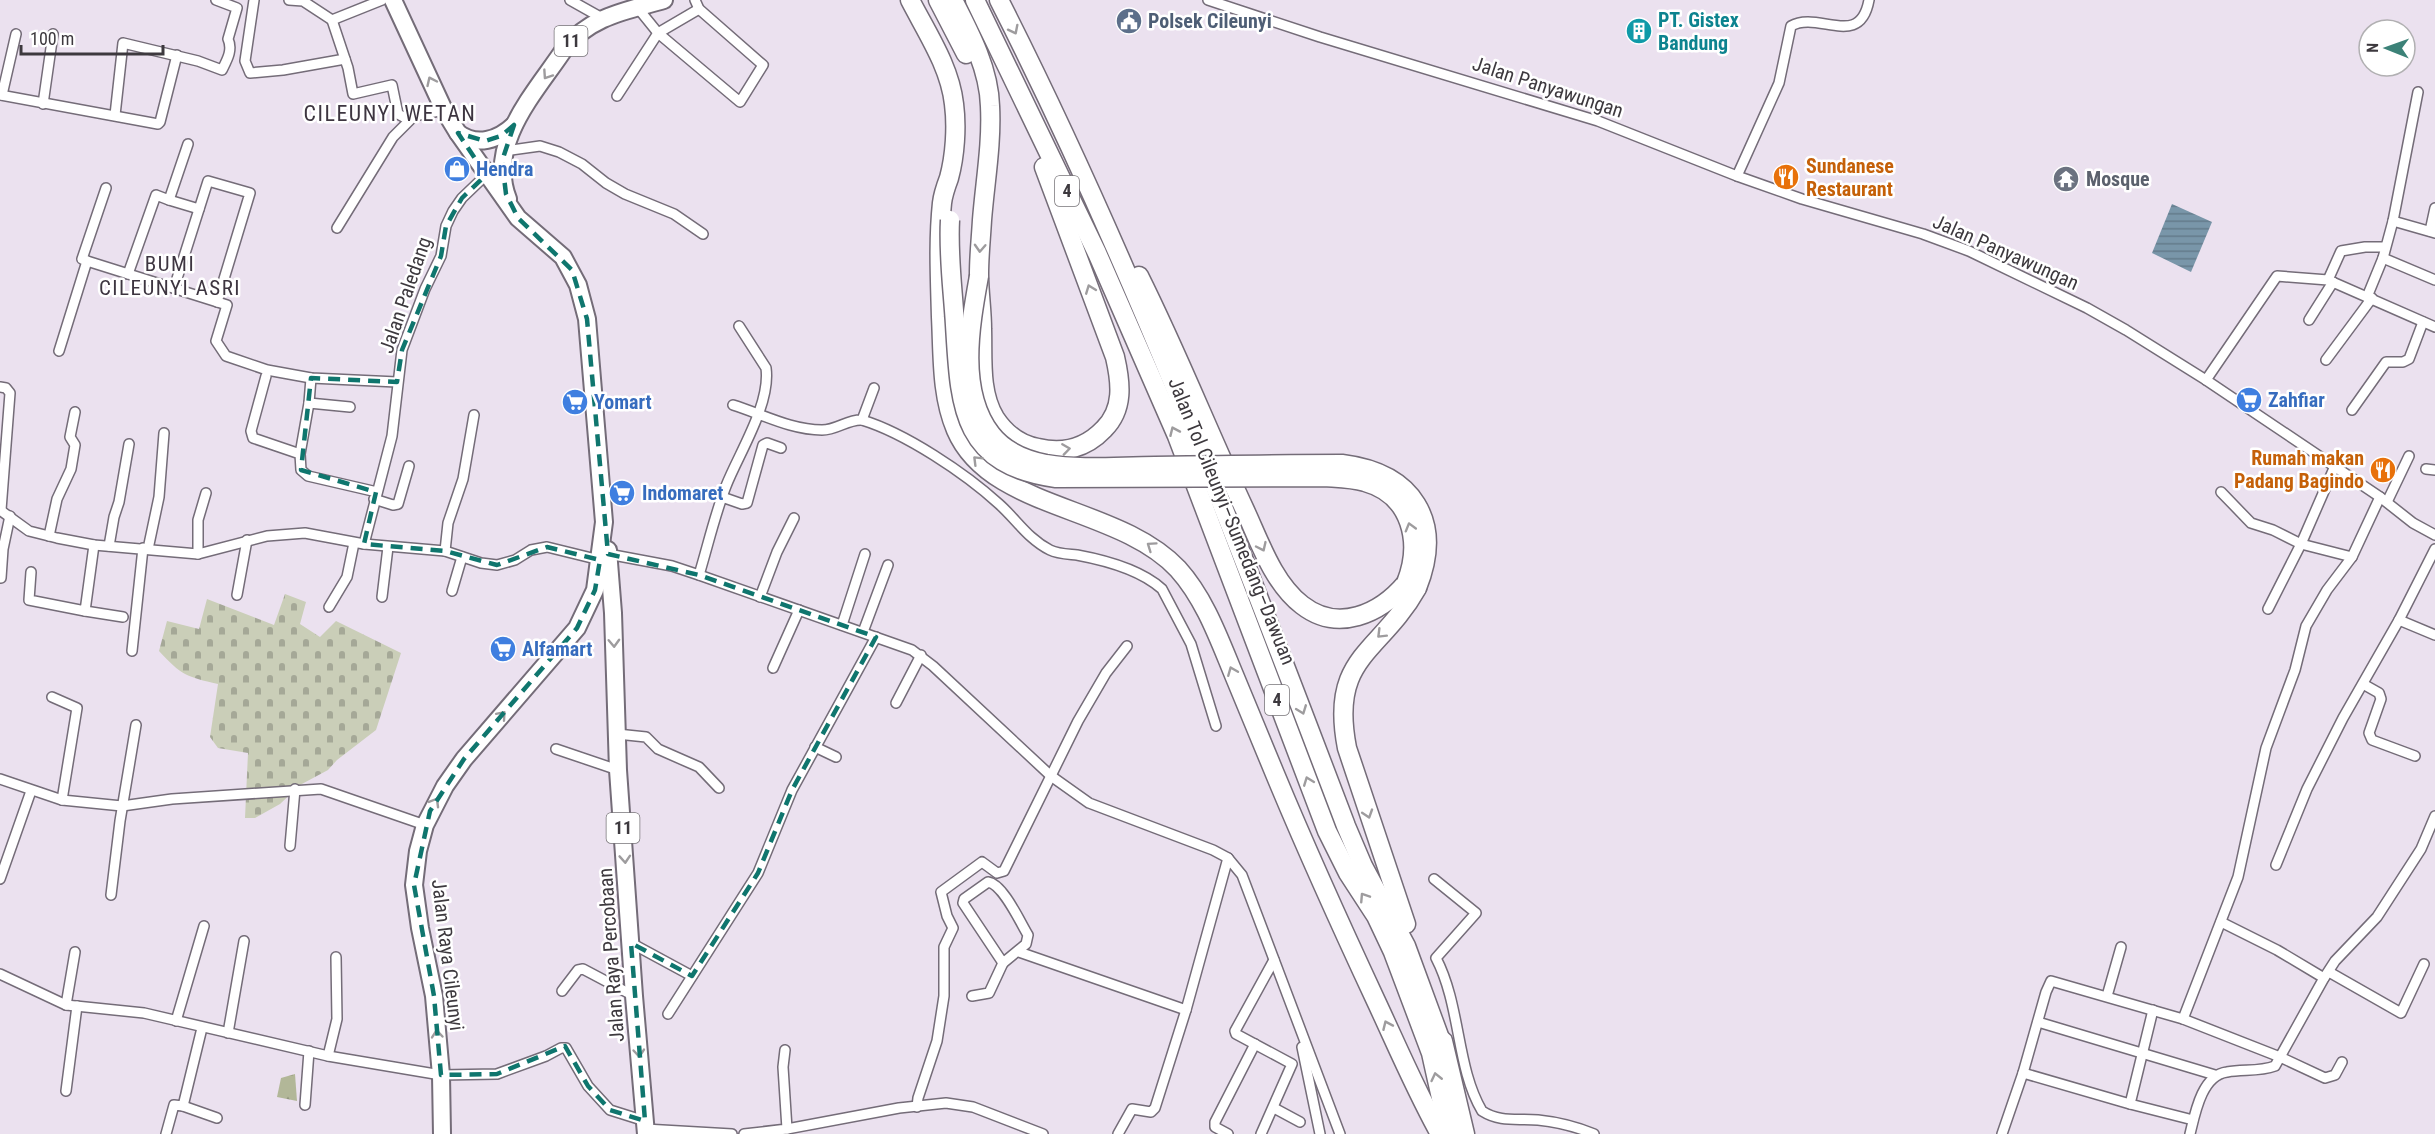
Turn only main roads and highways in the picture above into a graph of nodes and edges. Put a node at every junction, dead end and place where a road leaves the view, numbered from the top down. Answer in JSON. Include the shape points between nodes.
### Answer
{"nodes":[{"id":1,"x":393,"y":0,"type":"edge"},
{"id":2,"x":664,"y":0,"type":"edge"},
{"id":3,"x":910,"y":0,"type":"edge"},
{"id":4,"x":923,"y":0,"type":"edge"},
{"id":5,"x":938,"y":0,"type":"edge"},
{"id":6,"x":953,"y":0,"type":"edge"},
{"id":7,"x":975,"y":0,"type":"edge"},
{"id":8,"x":999,"y":0,"type":"edge"},
{"id":9,"x":999,"y":49,"type":"junction"},
{"id":10,"x":954,"y":102,"type":"junction"},
{"id":11,"x":514,"y":125,"type":"junction"},
{"id":12,"x":458,"y":133,"type":"junction"},
{"id":13,"x":986,"y":170,"type":"junction"},
{"id":14,"x":950,"y":175,"type":"junction"},
{"id":15,"x":518,"y":218,"type":"junction"},
{"id":16,"x":979,"y":276,"type":"junction"},
{"id":17,"x":1147,"y":327,"type":"junction"},
{"id":18,"x":604,"y":557,"type":"junction"},
{"id":19,"x":1412,"y":586,"type":"junction"},
{"id":20,"x":587,"y":609,"type":"junction"},
{"id":21,"x":613,"y":613,"type":"junction"},
{"id":22,"x":1444,"y":1052,"type":"junction"},
{"id":23,"x":645,"y":1128,"type":"edge"},
{"id":24,"x":442,"y":1134,"type":"edge"},
{"id":25,"x":1440,"y":1134,"type":"edge"},
{"id":26,"x":1449,"y":1134,"type":"edge"},
{"id":27,"x":1465,"y":1134,"type":"edge"}],
"edges":[{"from":12,"to":1,"type":"highway","number":"11","one_way":true},
{"from":2,"to":11,"type":"highway","number":"11","one_way":true,"via":[[602,18],[574,37]]},
{"from":3,"to":10,"type":"highway","via":[[942,63]]},
{"from":4,"to":10,"type":"highway","via":[[944,46]]},
{"from":5,"to":13,"type":"highway","via":[[973,73],[984,129]]},
{"from":6,"to":13,"type":"highway","via":[[982,64],[989,93]]},
{"from":7,"to":9,"type":"highway","name":"Jalan Tol Cileunyi–Sumedang–Dawuan","number":"4"},
{"from":8,"to":17,"type":"highway","one_way":true},
{"from":16,"to":9,"type":"highway","one_way":true,"bridge":true,"via":[[984,383],[994,416],[1016,440],[1031,447],[1048,451],[1084,445],[1109,424],[1117,410],[1120,378]]},
{"from":9,"to":17,"type":"highway","name":"Jalan Tol Cileunyi–Sumedang–Dawuan","number":"4","via":[[1097,253]]},
{"from":10,"to":14,"type":"highway"},
{"from":11,"to":12,"type":"highway","via":[[501,136],[485,141]]},
{"from":11,"to":15,"type":"highway","number":"11","via":[[504,152],[503,183]]},
{"from":12,"to":15,"type":"highway","number":"11"},
{"from":13,"to":16,"type":"highway","one_way":true},
{"from":19,"to":14,"type":"highway","one_way":true,"bridge":true,"via":[[1414,549],[1408,519],[1399,503],[1367,482],[1324,477],[1056,478],[1016,469],[982,444],[964,412],[958,379],[949,258]]},
{"from":25,"to":14,"type":"highway","one_way":true,"via":[[1320,880],[1222,648],[1192,587],[1171,562],[1139,538],[1022,491],[986,469],[956,432],[948,409],[943,362],[940,242],[942,203]]},
{"from":15,"to":18,"type":"highway","name":"Jalan Raya Percobaan","number":"11","via":[[563,256],[572,270],[587,319]]},
{"from":16,"to":19,"type":"highway","bridge":true,"via":[[972,326],[971,383],[982,420],[1007,449],[1024,458],[1070,467],[1363,466],[1397,482],[1421,512],[1428,548],[1425,568]]},
{"from":17,"to":19,"type":"highway","one_way":true,"via":[[1219,453],[1267,557],[1290,594],[1315,612],[1333,618],[1352,618],[1383,606]]},
{"from":17,"to":22,"type":"highway","name":"Jalan Tol Cileunyi–Sumedang–Dawuan","number":"4","one_way":true,"via":[[1228,518],[1346,826],[1406,946]]},
{"from":26,"to":17,"type":"highway","name":"Jalan Tol Cileunyi–Sumedang–Dawuan","number":"4","one_way":true,"via":[[1418,1013],[1376,916],[1327,831],[1181,447]]},
{"from":18,"to":20,"type":"highway","name":"Jalan Raya Cileunyi","number":"11"},
{"from":18,"to":21,"type":"highway","name":"Jalan Raya Percobaan","number":"11"},
{"from":19,"to":22,"type":"highway","one_way":true,"via":[[1409,603],[1358,660],[1347,683],[1343,726],[1369,819],[1437,1001]]},
{"from":20,"to":21,"type":"highway","via":[[603,608]]},
{"from":24,"to":20,"type":"highway","name":"Jalan Raya Cileunyi","number":"11","one_way":true,"via":[[434,996],[414,885],[424,825],[464,759],[577,628]]},
{"from":21,"to":23,"type":"highway","name":"Jalan Raya Percobaan","number":"11","one_way":true,"via":[[618,770]]},
{"from":22,"to":27,"type":"highway","number":"4"}]}
